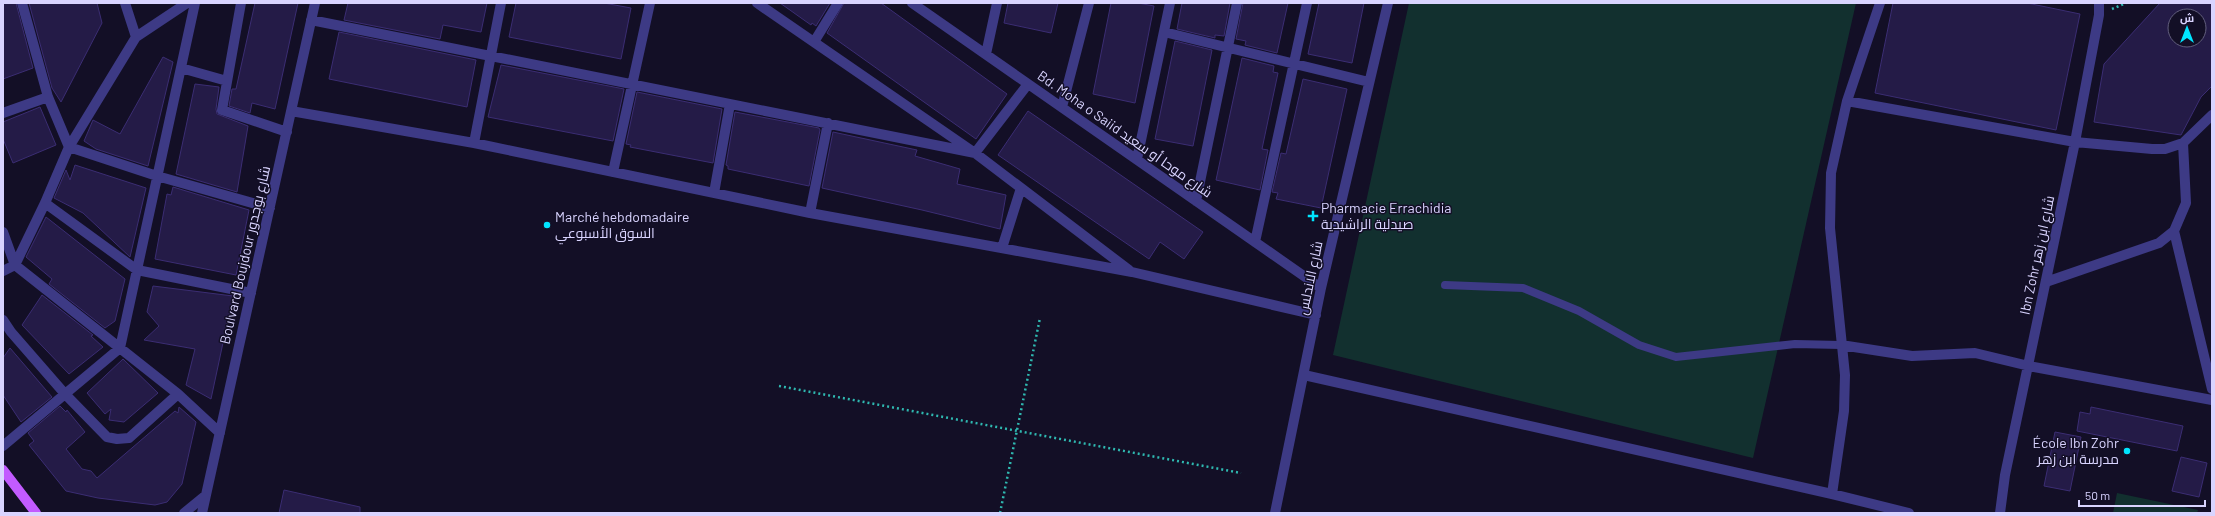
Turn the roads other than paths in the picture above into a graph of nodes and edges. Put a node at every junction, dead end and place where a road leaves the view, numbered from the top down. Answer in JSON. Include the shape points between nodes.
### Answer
{"nodes":[{"id":1,"x":22,"y":3,"type":"edge"},
{"id":2,"x":125,"y":3,"type":"edge"},
{"id":3,"x":187,"y":3,"type":"edge"},
{"id":4,"x":196,"y":3,"type":"edge"},
{"id":5,"x":241,"y":3,"type":"edge"},
{"id":6,"x":315,"y":3,"type":"edge"},
{"id":7,"x":501,"y":3,"type":"edge"},
{"id":8,"x":649,"y":3,"type":"edge"},
{"id":9,"x":758,"y":3,"type":"edge"},
{"id":10,"x":838,"y":3,"type":"edge"},
{"id":11,"x":912,"y":3,"type":"edge"},
{"id":12,"x":997,"y":3,"type":"edge"},
{"id":13,"x":1089,"y":3,"type":"edge"},
{"id":14,"x":1170,"y":3,"type":"edge"},
{"id":15,"x":1237,"y":3,"type":"edge"},
{"id":16,"x":1307,"y":3,"type":"edge"},
{"id":17,"x":1388,"y":3,"type":"edge"},
{"id":18,"x":1880,"y":3,"type":"edge"},
{"id":19,"x":2100,"y":3,"type":"edge"},
{"id":20,"x":312,"y":20,"type":"junction"},
{"id":21,"x":1164,"y":32,"type":"junction"},
{"id":22,"x":136,"y":37,"type":"junction"},
{"id":23,"x":814,"y":42,"type":"junction"},
{"id":24,"x":1228,"y":47,"type":"junction"},
{"id":25,"x":986,"y":54,"type":"junction"},
{"id":26,"x":491,"y":56,"type":"junction"},
{"id":27,"x":1294,"y":63,"type":"junction"},
{"id":28,"x":181,"y":68,"type":"junction"},
{"id":29,"x":227,"y":81,"type":"junction"},
{"id":30,"x":1369,"y":82,"type":"junction"},
{"id":31,"x":632,"y":84,"type":"junction"},
{"id":32,"x":1028,"y":84,"type":"junction"},
{"id":33,"x":48,"y":97,"type":"junction"},
{"id":34,"x":1847,"y":101,"type":"junction"},
{"id":35,"x":730,"y":104,"type":"junction"},
{"id":36,"x":1062,"y":107,"type":"junction"},
{"id":37,"x":291,"y":111,"type":"junction"},
{"id":38,"x":3,"y":113,"type":"edge"},
{"id":39,"x":2212,"y":115,"type":"edge"},
{"id":40,"x":828,"y":124,"type":"junction"},
{"id":41,"x":287,"y":132,"type":"junction"},
{"id":42,"x":2075,"y":142,"type":"junction"},
{"id":43,"x":474,"y":143,"type":"junction"},
{"id":44,"x":2183,"y":143,"type":"junction"},
{"id":45,"x":69,"y":147,"type":"junction"},
{"id":46,"x":975,"y":153,"type":"junction"},
{"id":47,"x":1137,"y":159,"type":"junction"},
{"id":48,"x":613,"y":172,"type":"junction"},
{"id":49,"x":157,"y":176,"type":"junction"},
{"id":50,"x":1021,"y":188,"type":"junction"},
{"id":51,"x":714,"y":193,"type":"junction"},
{"id":52,"x":1196,"y":201,"type":"junction"},
{"id":53,"x":45,"y":203,"type":"junction"},
{"id":54,"x":270,"y":208,"type":"junction"},
{"id":55,"x":810,"y":213,"type":"junction"},
{"id":56,"x":2174,"y":231,"type":"junction"},
{"id":57,"x":3,"y":232,"type":"edge"},
{"id":58,"x":1255,"y":242,"type":"junction"},
{"id":59,"x":1002,"y":248,"type":"junction"},
{"id":60,"x":15,"y":265,"type":"junction"},
{"id":61,"x":136,"y":270,"type":"junction"},
{"id":62,"x":3,"y":271,"type":"edge"},
{"id":63,"x":1132,"y":272,"type":"junction"},
{"id":64,"x":2046,"y":282,"type":"junction"},
{"id":65,"x":1445,"y":285,"type":"dead end"},
{"id":66,"x":1321,"y":288,"type":"junction"},
{"id":67,"x":251,"y":293,"type":"junction"},
{"id":68,"x":1316,"y":315,"type":"junction"},
{"id":69,"x":3,"y":320,"type":"edge"},
{"id":70,"x":1841,"y":345,"type":"junction"},
{"id":71,"x":120,"y":348,"type":"junction"},
{"id":72,"x":2029,"y":366,"type":"junction"},
{"id":73,"x":1304,"y":375,"type":"junction"},
{"id":74,"x":2212,"y":389,"type":"edge"},
{"id":75,"x":65,"y":394,"type":"junction"},
{"id":76,"x":178,"y":394,"type":"junction"},
{"id":77,"x":2212,"y":400,"type":"edge"},
{"id":78,"x":220,"y":433,"type":"junction"},
{"id":79,"x":3,"y":446,"type":"edge"},
{"id":80,"x":3,"y":470,"type":"edge"},
{"id":81,"x":1832,"y":494,"type":"junction"},
{"id":82,"x":206,"y":495,"type":"junction"},
{"id":83,"x":36,"y":513,"type":"edge"},
{"id":84,"x":184,"y":513,"type":"edge"},
{"id":85,"x":202,"y":513,"type":"edge"},
{"id":86,"x":1275,"y":513,"type":"edge"},
{"id":87,"x":1908,"y":513,"type":"edge"},
{"id":88,"x":2000,"y":513,"type":"edge"}],
"edges":[{"from":1,"to":33,"type":"street"},
{"from":2,"to":22,"type":"street"},
{"from":3,"to":22,"type":"street"},
{"from":4,"to":28,"type":"street"},
{"from":5,"to":29,"type":"street"},
{"from":6,"to":20,"type":"street","name":"Boulvard Boujdour شارع بوجدور"},
{"from":7,"to":26,"type":"street"},
{"from":8,"to":31,"type":"street"},
{"from":9,"to":23,"type":"street"},
{"from":10,"to":23,"type":"street"},
{"from":11,"to":25,"type":"street","name":"Bd. Moha o Saiid شارع موحا أو سعيد"},
{"from":12,"to":25,"type":"street"},
{"from":13,"to":36,"type":"street"},
{"from":14,"to":21,"type":"street"},
{"from":15,"to":24,"type":"street"},
{"from":16,"to":27,"type":"street"},
{"from":17,"to":30,"type":"street","name":"شارع الاندلس"},
{"from":18,"to":34,"type":"street"},
{"from":19,"to":42,"type":"street","name":"Ibn Zohr شارع ابن زهر"},
{"from":20,"to":26,"type":"street"},
{"from":20,"to":37,"type":"street","name":"Boulvard Boujdour شارع بوجدور"},
{"from":21,"to":24,"type":"street"},
{"from":21,"to":47,"type":"street"},
{"from":22,"to":45,"type":"street"},
{"from":23,"to":46,"type":"street"},
{"from":24,"to":27,"type":"street"},
{"from":24,"to":52,"type":"street"},
{"from":25,"to":32,"type":"street","name":"Bd. Moha o Saiid شارع موحا أو سعيد"},
{"from":26,"to":31,"type":"street"},
{"from":26,"to":43,"type":"street"},
{"from":27,"to":30,"type":"street"},
{"from":27,"to":58,"type":"street"},
{"from":28,"to":29,"type":"street"},
{"from":28,"to":49,"type":"street"},
{"from":29,"to":41,"type":"street","via":[[223,111]]},
{"from":30,"to":66,"type":"street","name":"شارع الاندلس"},
{"from":31,"to":35,"type":"street"},
{"from":31,"to":48,"type":"street"},
{"from":32,"to":36,"type":"street","name":"Bd. Moha o Saiid شارع موحا أو سعيد"},
{"from":32,"to":46,"type":"street"},
{"from":33,"to":38,"type":"street"},
{"from":33,"to":45,"type":"street"},
{"from":34,"to":42,"type":"street"},
{"from":34,"to":70,"type":"street","via":[[1831,173],[1830,228]]},
{"from":35,"to":40,"type":"street"},
{"from":35,"to":51,"type":"street"},
{"from":36,"to":47,"type":"street","name":"Bd. Moha o Saiid شارع موحا أو سعيد"},
{"from":37,"to":41,"type":"street","name":"Boulvard Boujdour شارع بوجدور"},
{"from":37,"to":43,"type":"street"},
{"from":39,"to":44,"type":"street"},
{"from":40,"to":46,"type":"street"},
{"from":40,"to":55,"type":"street"},
{"from":41,"to":54,"type":"street","name":"Boulvard Boujdour شارع بوجدور"},
{"from":42,"to":44,"type":"street","via":[[2152,149],[2165,149]]},
{"from":42,"to":64,"type":"street","name":"Ibn Zohr شارع ابن زهر"},
{"from":43,"to":48,"type":"street"},
{"from":44,"to":56,"type":"street","via":[[2186,203]]},
{"from":45,"to":49,"type":"street"},
{"from":45,"to":53,"type":"street"},
{"from":46,"to":50,"type":"street"},
{"from":47,"to":52,"type":"street","name":"Bd. Moha o Saiid شارع موحا أو سعيد"},
{"from":48,"to":51,"type":"street"},
{"from":49,"to":54,"type":"street"},
{"from":49,"to":61,"type":"street"},
{"from":50,"to":59,"type":"street"},
{"from":50,"to":63,"type":"street"},
{"from":51,"to":55,"type":"street"},
{"from":52,"to":58,"type":"street","name":"Bd. Moha o Saiid شارع موحا أو سعيد"},
{"from":53,"to":60,"type":"street"},
{"from":53,"to":61,"type":"street"},
{"from":54,"to":67,"type":"street","name":"Boulvard Boujdour شارع بوجدور"},
{"from":55,"to":59,"type":"street"},
{"from":56,"to":64,"type":"street","via":[[2159,243]]},
{"from":56,"to":74,"type":"street"},
{"from":57,"to":60,"type":"street"},
{"from":58,"to":66,"type":"street","name":"Bd. Moha o Saiid شارع موحا أو سعيد"},
{"from":59,"to":63,"type":"street"},
{"from":60,"to":62,"type":"street"},
{"from":60,"to":71,"type":"street"},
{"from":61,"to":67,"type":"street"},
{"from":61,"to":71,"type":"street"},
{"from":63,"to":68,"type":"street"},
{"from":64,"to":72,"type":"street","name":"Ibn Zohr شارع ابن زهر"},
{"from":65,"to":70,"type":"lane","via":[[1523,288],[1579,311],[1638,345],[1676,358],[1795,344]]},
{"from":66,"to":68,"type":"street","name":"شارع الاندلس"},
{"from":67,"to":78,"type":"street","name":"Boulvard Boujdour شارع بوجدور"},
{"from":68,"to":73,"type":"street","name":"شارع الاندلس"},
{"from":69,"to":75,"type":"street"},
{"from":70,"to":72,"type":"street","via":[[1912,356],[1974,353]]},
{"from":70,"to":81,"type":"street","via":[[1845,375],[1844,411]]},
{"from":71,"to":75,"type":"street"},
{"from":71,"to":76,"type":"street"},
{"from":72,"to":77,"type":"street"},
{"from":72,"to":88,"type":"street","name":"Ibn Zohr شارع ابن زهر","via":[[2005,475]]},
{"from":73,"to":81,"type":"street"},
{"from":73,"to":86,"type":"street","name":"شارع الاندلس"},
{"from":75,"to":76,"type":"street","via":[[101,432],[117,439],[125,439],[134,435]]},
{"from":75,"to":79,"type":"street"},
{"from":76,"to":78,"type":"street"},
{"from":78,"to":82,"type":"street","name":"Boulvard Boujdour شارع بوجدور"},
{"from":80,"to":83,"type":"main road"},
{"from":81,"to":87,"type":"street"},
{"from":82,"to":84,"type":"street"},
{"from":82,"to":85,"type":"street","name":"Boulvard Boujdour شارع بوجدور"}]}
